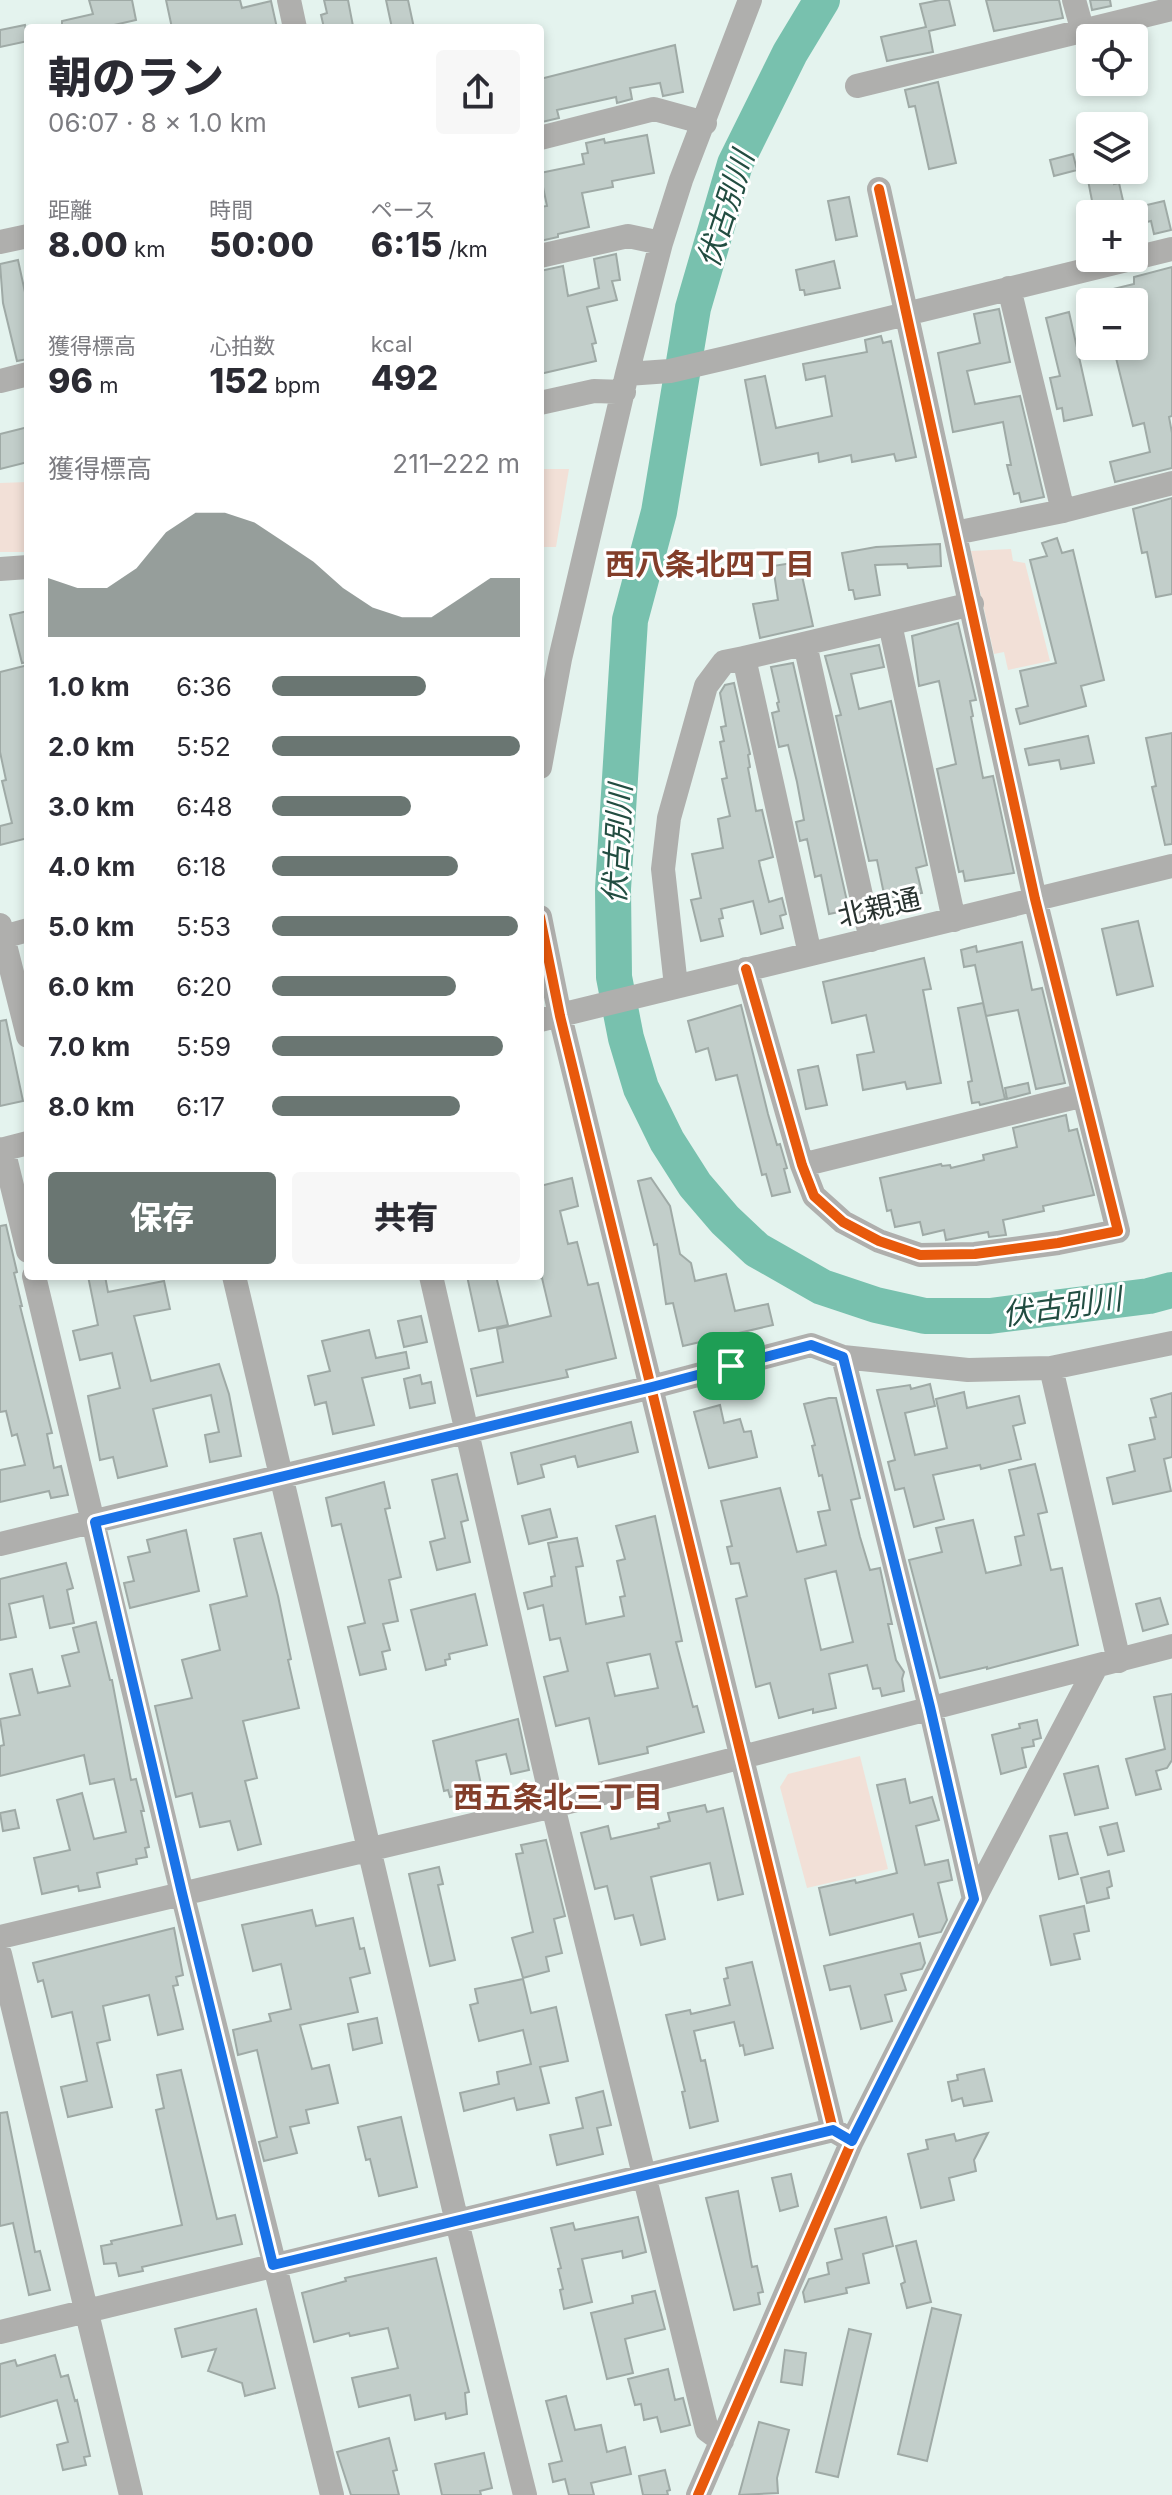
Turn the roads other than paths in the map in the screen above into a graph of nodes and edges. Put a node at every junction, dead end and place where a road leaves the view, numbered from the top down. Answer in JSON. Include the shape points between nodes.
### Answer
{"nodes":[{"id":1,"x":289,"y":0,"type":"edge"},
{"id":2,"x":750,"y":0,"type":"edge"},
{"id":3,"x":1074,"y":0,"type":"edge"},
{"id":4,"x":1172,"y":9,"type":"edge"},
{"id":5,"x":294,"y":24,"type":"edge"},
{"id":6,"x":1081,"y":24,"type":"edge"},
{"id":7,"x":1114,"y":24,"type":"edge"},
{"id":8,"x":1076,"y":34,"type":"edge"},
{"id":9,"x":857,"y":86,"type":"dead end"},
{"id":10,"x":705,"y":123,"type":"junction"},
{"id":11,"x":544,"y":137,"type":"edge"},
{"id":12,"x":879,"y":189,"type":"dead end"},
{"id":13,"x":24,"y":240,"type":"edge"},
{"id":14,"x":0,"y":242,"type":"edge"},
{"id":15,"x":661,"y":243,"type":"junction"},
{"id":16,"x":1172,"y":249,"type":"edge"},
{"id":17,"x":544,"y":255,"type":"edge"},
{"id":18,"x":1009,"y":288,"type":"junction"},
{"id":19,"x":906,"y":315,"type":"junction"},
{"id":20,"x":24,"y":375,"type":"edge"},
{"id":21,"x":0,"y":381,"type":"edge"},
{"id":22,"x":625,"y":383,"type":"junction"},
{"id":23,"x":544,"y":402,"type":"edge"},
{"id":24,"x":1172,"y":483,"type":"edge"},
{"id":25,"x":1063,"y":511,"type":"junction"},
{"id":26,"x":955,"y":533,"type":"junction"},
{"id":27,"x":24,"y":567,"type":"edge"},
{"id":28,"x":0,"y":569,"type":"edge"},
{"id":29,"x":972,"y":604,"type":"junction"},
{"id":30,"x":890,"y":624,"type":"junction"},
{"id":31,"x":805,"y":644,"type":"junction"},
{"id":32,"x":550,"y":658,"type":"edge"},
{"id":33,"x":744,"y":658,"type":"junction"},
{"id":34,"x":544,"y":723,"type":"edge"},
{"id":35,"x":1172,"y":866,"type":"edge"},
{"id":36,"x":1035,"y":899,"type":"junction"},
{"id":37,"x":954,"y":920,"type":"junction"},
{"id":38,"x":24,"y":930,"type":"edge"},
{"id":39,"x":1,"y":931,"type":"edge"},
{"id":40,"x":871,"y":940,"type":"junction"},
{"id":41,"x":810,"y":954,"type":"junction"},
{"id":42,"x":544,"y":957,"type":"edge"},
{"id":43,"x":746,"y":969,"type":"junction"},
{"id":44,"x":676,"y":986,"type":"junction"},
{"id":45,"x":550,"y":1018,"type":"edge"},
{"id":46,"x":24,"y":1020,"type":"edge"},
{"id":47,"x":1084,"y":1095,"type":"junction"},
{"id":48,"x":24,"y":1144,"type":"edge"},
{"id":49,"x":1,"y":1150,"type":"edge"},
{"id":50,"x":802,"y":1165,"type":"junction"},
{"id":51,"x":24,"y":1236,"type":"edge"},
{"id":52,"x":35,"y":1280,"type":"edge"},
{"id":53,"x":235,"y":1280,"type":"edge"},
{"id":54,"x":432,"y":1280,"type":"edge"},
{"id":55,"x":1172,"y":1343,"type":"edge"},
{"id":56,"x":843,"y":1357,"type":"junction"},
{"id":57,"x":1051,"y":1368,"type":"junction"},
{"id":58,"x":652,"y":1387,"type":"junction"},
{"id":59,"x":465,"y":1432,"type":"junction"},
{"id":60,"x":281,"y":1477,"type":"junction"},
{"id":61,"x":95,"y":1522,"type":"junction"},
{"id":62,"x":0,"y":1544,"type":"edge"},
{"id":63,"x":1172,"y":1646,"type":"edge"},
{"id":64,"x":1108,"y":1664,"type":"junction"},
{"id":65,"x":930,"y":1707,"type":"junction"},
{"id":66,"x":743,"y":1759,"type":"junction"},
{"id":67,"x":553,"y":1806,"type":"junction"},
{"id":68,"x":368,"y":1850,"type":"junction"},
{"id":69,"x":182,"y":1893,"type":"junction"},
{"id":70,"x":974,"y":1899,"type":"junction"},
{"id":71,"x":0,"y":1937,"type":"edge"},
{"id":72,"x":0,"y":1954,"type":"edge"},
{"id":73,"x":842,"y":2136,"type":"junction"},
{"id":74,"x":645,"y":2175,"type":"junction"},
{"id":75,"x":457,"y":2222,"type":"junction"},
{"id":76,"x":273,"y":2265,"type":"junction"},
{"id":77,"x":86,"y":2312,"type":"junction"},
{"id":78,"x":0,"y":2332,"type":"edge"},
{"id":79,"x":722,"y":2441,"type":"junction"},
{"id":80,"x":131,"y":2495,"type":"edge"},
{"id":81,"x":332,"y":2495,"type":"edge"},
{"id":82,"x":525,"y":2495,"type":"edge"},
{"id":83,"x":698,"y":2495,"type":"edge"}],
"edges":[{"from":1,"to":5,"type":"street"},
{"from":2,"to":10,"type":"street"},
{"from":3,"to":6,"type":"street"},
{"from":4,"to":7,"type":"street"},
{"from":8,"to":9,"type":"street"},
{"from":10,"to":11,"type":"street","via":[[654,109]]},
{"from":10,"to":15,"type":"street"},
{"from":12,"to":19,"type":"street"},
{"from":13,"to":14,"type":"street"},
{"from":15,"to":17,"type":"street","via":[[628,236]]},
{"from":15,"to":22,"type":"street"},
{"from":16,"to":18,"type":"street"},
{"from":18,"to":19,"type":"street"},
{"from":18,"to":25,"type":"street"},
{"from":19,"to":22,"type":"street"},
{"from":19,"to":26,"type":"street"},
{"from":20,"to":21,"type":"street"},
{"from":22,"to":23,"type":"street"},
{"from":22,"to":32,"type":"street"},
{"from":24,"to":25,"type":"street"},
{"from":25,"to":26,"type":"street"},
{"from":26,"to":29,"type":"street"},
{"from":27,"to":28,"type":"street"},
{"from":29,"to":30,"type":"street"},
{"from":29,"to":36,"type":"street"},
{"from":30,"to":31,"type":"street"},
{"from":30,"to":37,"type":"street"},
{"from":31,"to":33,"type":"street"},
{"from":31,"to":40,"type":"street"},
{"from":32,"to":34,"type":"street"},
{"from":33,"to":41,"type":"street"},
{"from":33,"to":44,"type":"street","via":[[724,662],[706,686],[669,818],[663,869]]},
{"from":35,"to":36,"type":"street","name":"北親通"},
{"from":36,"to":37,"type":"street","name":"北親通"},
{"from":36,"to":47,"type":"street"},
{"from":37,"to":40,"type":"street","name":"北親通"},
{"from":38,"to":39,"type":"street"},
{"from":39,"to":46,"type":"street"},
{"from":40,"to":41,"type":"street","name":"北親通"},
{"from":41,"to":43,"type":"street","name":"北親通"},
{"from":42,"to":45,"type":"street"},
{"from":43,"to":44,"type":"street","name":"北親通"},
{"from":43,"to":50,"type":"street"},
{"from":44,"to":45,"type":"street","name":"北親通"},
{"from":45,"to":58,"type":"street"},
{"from":47,"to":50,"type":"street"},
{"from":47,"to":50,"type":"street","via":[[1118,1231],[975,1254],[920,1255],[843,1222],[814,1196]]},
{"from":48,"to":49,"type":"street"},
{"from":49,"to":51,"type":"street"},
{"from":52,"to":61,"type":"street"},
{"from":53,"to":60,"type":"street"},
{"from":54,"to":59,"type":"street"},
{"from":55,"to":57,"type":"street"},
{"from":56,"to":57,"type":"street","via":[[968,1370]]},
{"from":56,"to":58,"type":"street","via":[[811,1345]]},
{"from":56,"to":65,"type":"street"},
{"from":57,"to":64,"type":"street"},
{"from":58,"to":59,"type":"street"},
{"from":58,"to":66,"type":"street"},
{"from":59,"to":60,"type":"street"},
{"from":59,"to":67,"type":"street"},
{"from":60,"to":61,"type":"street"},
{"from":60,"to":68,"type":"street"},
{"from":61,"to":62,"type":"street"},
{"from":61,"to":69,"type":"street"},
{"from":63,"to":64,"type":"street"},
{"from":64,"to":65,"type":"street"},
{"from":64,"to":70,"type":"street"},
{"from":65,"to":66,"type":"street"},
{"from":65,"to":70,"type":"street"},
{"from":66,"to":67,"type":"street"},
{"from":66,"to":73,"type":"street"},
{"from":67,"to":68,"type":"street"},
{"from":67,"to":74,"type":"street"},
{"from":68,"to":69,"type":"street"},
{"from":68,"to":75,"type":"street"},
{"from":69,"to":71,"type":"street"},
{"from":69,"to":76,"type":"street"},
{"from":70,"to":73,"type":"street"},
{"from":72,"to":77,"type":"street"},
{"from":73,"to":74,"type":"street"},
{"from":73,"to":79,"type":"street"},
{"from":74,"to":75,"type":"street"},
{"from":74,"to":79,"type":"street","via":[[707,2430]]},
{"from":75,"to":76,"type":"street"},
{"from":75,"to":82,"type":"street"},
{"from":76,"to":77,"type":"street"},
{"from":76,"to":81,"type":"street"},
{"from":77,"to":78,"type":"street"},
{"from":77,"to":80,"type":"street"},
{"from":79,"to":83,"type":"street"}]}
